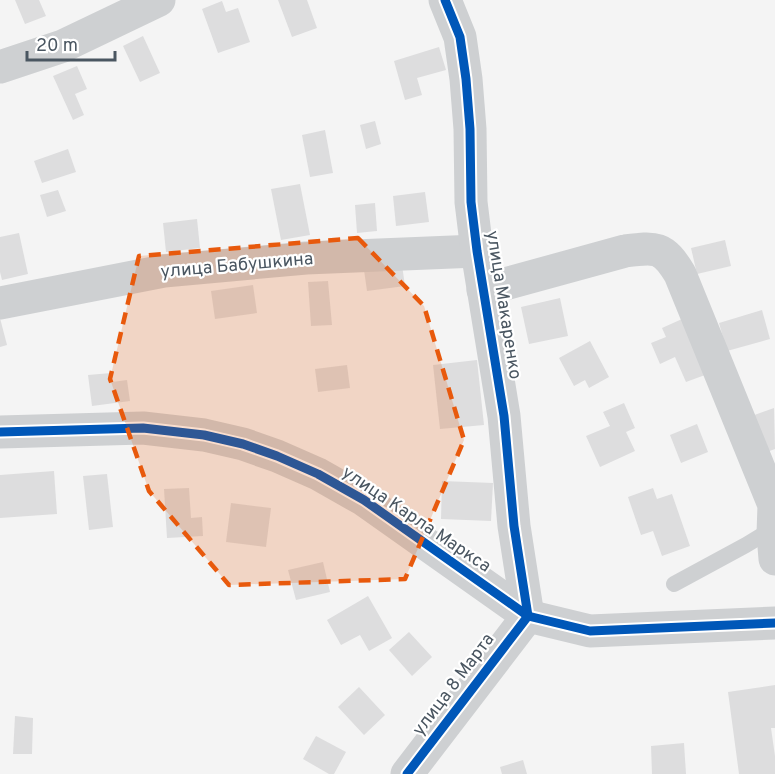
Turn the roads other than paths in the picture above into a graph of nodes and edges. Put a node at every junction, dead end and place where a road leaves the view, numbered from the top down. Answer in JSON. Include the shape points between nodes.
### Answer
{"nodes":[{"id":1,"x":159,"y":0,"type":"edge"},
{"id":2,"x":445,"y":0,"type":"edge"},
{"id":3,"x":0,"y":67,"type":"edge"},
{"id":4,"x":477,"y":251,"type":"junction"},
{"id":5,"x":483,"y":290,"type":"junction"},
{"id":6,"x":0,"y":303,"type":"edge"},
{"id":7,"x":0,"y":432,"type":"edge"},
{"id":8,"x":774,"y":539,"type":"edge"},
{"id":9,"x":674,"y":584,"type":"dead end"},
{"id":10,"x":528,"y":616,"type":"junction"},
{"id":11,"x":775,"y":623,"type":"edge"},
{"id":12,"x":407,"y":774,"type":"edge"}],
"edges":[{"from":1,"to":3,"type":"street","via":[[63,46]]},
{"from":2,"to":4,"type":"street","name":"улица Макаренко","via":[[460,37],[466,79]]},
{"from":4,"to":5,"type":"street","name":"улица Макаренко"},
{"from":4,"to":6,"type":"street","name":"улица Бабушкина","via":[[306,258],[164,271]]},
{"from":5,"to":8,"type":"street","name":"улица Макаренко","via":[[625,251],[659,250],[670,258],[680,274],[774,505]]},
{"from":5,"to":10,"type":"street","name":"улица Макаренко","via":[[504,416],[514,526]]},
{"from":7,"to":10,"type":"street","name":"улица Карла Маркса","via":[[143,428],[243,444],[318,474],[364,500]]},
{"from":8,"to":9,"type":"lane","via":[[746,545]]},
{"from":10,"to":11,"type":"street","name":"улица Карла Маркса","via":[[590,631]]},
{"from":10,"to":12,"type":"street","name":"улица 8 Марта"}]}
